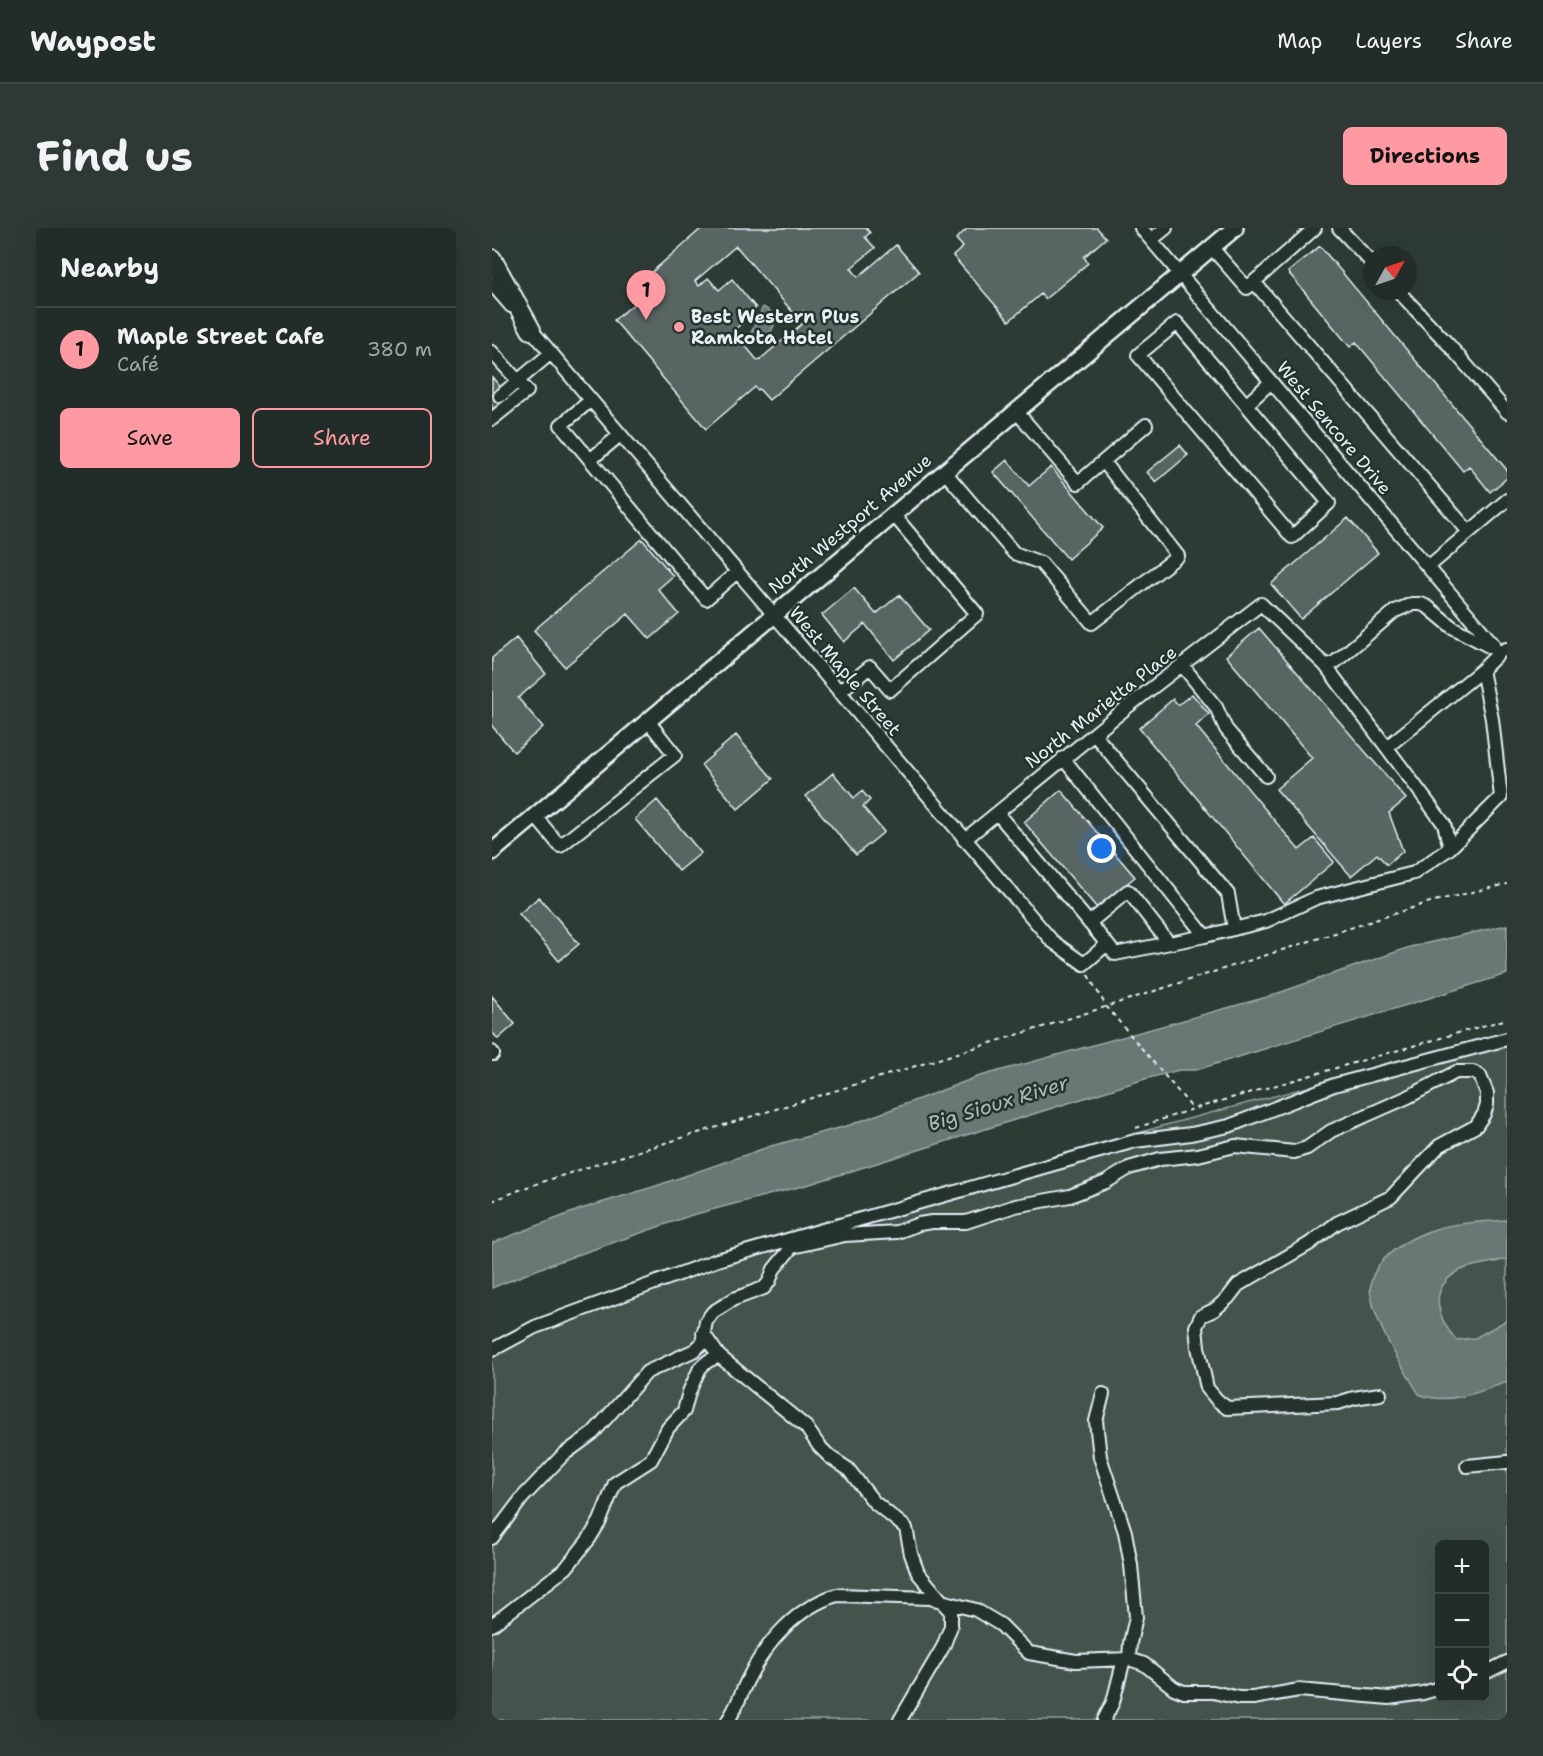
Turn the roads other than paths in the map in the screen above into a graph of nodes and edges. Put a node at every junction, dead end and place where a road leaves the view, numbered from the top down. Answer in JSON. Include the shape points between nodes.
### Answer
{"nodes":[{"id":1,"x":1141,"y":228,"type":"edge"},
{"id":2,"x":1166,"y":228,"type":"edge"},
{"id":3,"x":1235,"y":228,"type":"edge"},
{"id":4,"x":1315,"y":228,"type":"edge"},
{"id":5,"x":1339,"y":228,"type":"edge"},
{"id":6,"x":1151,"y":240,"type":"junction"},
{"id":7,"x":1212,"y":248,"type":"junction"},
{"id":8,"x":1363,"y":253,"type":"edge"},
{"id":9,"x":492,"y":259,"type":"edge"},
{"id":10,"x":1180,"y":274,"type":"junction"},
{"id":11,"x":1254,"y":282,"type":"junction"},
{"id":12,"x":499,"y":293,"type":"edge"},
{"id":13,"x":1406,"y":300,"type":"edge"},
{"id":14,"x":531,"y":330,"type":"joint"},
{"id":15,"x":551,"y":353,"type":"junction"},
{"id":16,"x":493,"y":355,"type":"edge"},
{"id":17,"x":518,"y":380,"type":"junction"},
{"id":18,"x":1271,"y":382,"type":"junction"},
{"id":19,"x":500,"y":396,"type":"tunnel mouth"},
{"id":20,"x":591,"y":400,"type":"junction"},
{"id":21,"x":1246,"y":405,"type":"junction"},
{"id":22,"x":1016,"y":411,"type":"junction"},
{"id":23,"x":1507,"y":412,"type":"edge"},
{"id":24,"x":492,"y":419,"type":"edge"},
{"id":25,"x":1146,"y":425,"type":"dead end"},
{"id":26,"x":620,"y":435,"type":"junction"},
{"id":27,"x":590,"y":460,"type":"junction"},
{"id":28,"x":1104,"y":462,"type":"junction"},
{"id":29,"x":944,"y":471,"type":"junction"},
{"id":30,"x":1507,"y":500,"type":"edge"},
{"id":31,"x":892,"y":514,"type":"junction"},
{"id":32,"x":1469,"y":532,"type":"junction"},
{"id":33,"x":1428,"y":567,"type":"junction"},
{"id":34,"x":737,"y":572,"type":"junction"},
{"id":35,"x":773,"y":615,"type":"junction"},
{"id":36,"x":1504,"y":650,"type":"edge"},
{"id":37,"x":1182,"y":665,"type":"junction"},
{"id":38,"x":1325,"y":665,"type":"junction"},
{"id":39,"x":1482,"y":670,"type":"junction"},
{"id":40,"x":839,"y":693,"type":"junction"},
{"id":41,"x":648,"y":721,"type":"junction"},
{"id":42,"x":1094,"y":734,"type":"junction"},
{"id":43,"x":1387,"y":747,"type":"junction"},
{"id":44,"x":1063,"y":758,"type":"junction"},
{"id":45,"x":1266,"y":776,"type":"dead end"},
{"id":46,"x":997,"y":813,"type":"junction"},
{"id":47,"x":535,"y":816,"type":"junction"},
{"id":48,"x":964,"y":840,"type":"junction"},
{"id":49,"x":1450,"y":848,"type":"junction"},
{"id":50,"x":492,"y":852,"type":"edge"},
{"id":51,"x":1089,"y":923,"type":"junction"},
{"id":52,"x":1234,"y":929,"type":"junction"},
{"id":53,"x":1205,"y":936,"type":"junction"},
{"id":54,"x":1169,"y":943,"type":"junction"},
{"id":55,"x":1107,"y":944,"type":"junction"},
{"id":56,"x":1507,"y":1039,"type":"edge"},
{"id":57,"x":703,"y":1333,"type":"junction"},
{"id":58,"x":492,"y":1350,"type":"edge"},
{"id":59,"x":693,"y":1350,"type":"junction"},
{"id":60,"x":709,"y":1362,"type":"junction"},
{"id":61,"x":1103,"y":1394,"type":"dead end"},
{"id":62,"x":1380,"y":1394,"type":"dead end"},
{"id":63,"x":1507,"y":1462,"type":"edge"},
{"id":64,"x":1467,"y":1466,"type":"dead end"},
{"id":65,"x":492,"y":1538,"type":"edge"},
{"id":66,"x":941,"y":1601,"type":"junction"},
{"id":67,"x":492,"y":1625,"type":"edge"},
{"id":68,"x":1126,"y":1659,"type":"junction"},
{"id":69,"x":1507,"y":1662,"type":"edge"},
{"id":70,"x":1489,"y":1671,"type":"edge"},
{"id":71,"x":1435,"y":1689,"type":"edge"},
{"id":72,"x":728,"y":1720,"type":"edge"},
{"id":73,"x":900,"y":1720,"type":"edge"},
{"id":74,"x":1104,"y":1720,"type":"edge"}],
"edges":[{"from":1,"to":6,"type":"street","name":"West Sencore Drive"},
{"from":2,"to":6,"type":"street"},
{"from":3,"to":7,"type":"main road","name":"North Westport Avenue"},
{"from":4,"to":11,"type":"street"},
{"from":5,"to":8,"type":"street"},
{"from":6,"to":10,"type":"street","name":"West Sencore Drive"},
{"from":7,"to":10,"type":"main road","name":"North Westport Avenue"},
{"from":7,"to":11,"type":"street","via":[[1247,288]]},
{"from":9,"to":12,"type":"highway"},
{"from":10,"to":18,"type":"street","name":"West Sencore Drive"},
{"from":10,"to":22,"type":"main road","name":"North Westport Avenue"},
{"from":11,"to":32,"type":"street"},
{"from":12,"to":14,"type":"highway"},
{"from":13,"to":23,"type":"street"},
{"from":14,"to":15,"type":"street","name":"West Maple Street"},
{"from":15,"to":17,"type":"street"},
{"from":15,"to":20,"type":"street","name":"West Maple Street"},
{"from":16,"to":17,"type":"street"},
{"from":17,"to":19,"type":"street"},
{"from":17,"to":24,"type":"street","via":[[527,392]]},
{"from":18,"to":21,"type":"street"},
{"from":18,"to":33,"type":"street","name":"West Sencore Drive"},
{"from":20,"to":26,"type":"street","name":"West Maple Street"},
{"from":20,"to":27,"type":"street","via":[[561,424]]},
{"from":21,"to":21,"type":"street","via":[[1329,502],[1292,537],[1138,355],[1177,323]]},
{"from":22,"to":28,"type":"street","via":[[1078,483]]},
{"from":22,"to":29,"type":"main road","name":"North Westport Avenue"},
{"from":25,"to":28,"type":"street"},
{"from":26,"to":27,"type":"street"},
{"from":26,"to":34,"type":"street","name":"West Maple Street"},
{"from":27,"to":34,"type":"street","via":[[706,599]]},
{"from":28,"to":29,"type":"street","via":[[1178,556],[1092,623],[1041,563],[1014,553]]},
{"from":29,"to":31,"type":"main road","name":"North Westport Avenue"},
{"from":30,"to":32,"type":"street"},
{"from":31,"to":35,"type":"main road","name":"North Westport Avenue"},
{"from":31,"to":40,"type":"street","via":[[977,614],[890,690],[870,667]]},
{"from":32,"to":33,"type":"street"},
{"from":33,"to":36,"type":"street","name":"West Sencore Drive"},
{"from":34,"to":35,"type":"street","name":"West Maple Street"},
{"from":35,"to":40,"type":"street","name":"West Maple Street"},
{"from":35,"to":41,"type":"main road","name":"North Westport Avenue"},
{"from":36,"to":38,"type":"street","via":[[1452,627],[1428,607],[1412,604],[1395,611],[1334,663]]},
{"from":36,"to":39,"type":"street"},
{"from":37,"to":38,"type":"street","name":"North Marietta Place","via":[[1261,604]]},
{"from":37,"to":42,"type":"street","name":"North Marietta Place"},
{"from":37,"to":45,"type":"street","via":[[1216,707],[1226,729]]},
{"from":38,"to":43,"type":"street"},
{"from":39,"to":43,"type":"street"},
{"from":39,"to":49,"type":"street","via":[[1501,797]]},
{"from":40,"to":48,"type":"street","name":"West Maple Street"},
{"from":41,"to":47,"type":"main road","name":"North Westport Avenue"},
{"from":41,"to":47,"type":"street","via":[[675,755],[560,846]]},
{"from":42,"to":44,"type":"street","name":"North Marietta Place"},
{"from":42,"to":52,"type":"street","via":[[1228,894]]},
{"from":43,"to":49,"type":"street","via":[[1444,824]]},
{"from":44,"to":46,"type":"street","name":"North Marietta Place"},
{"from":44,"to":53,"type":"street"},
{"from":46,"to":48,"type":"street","name":"North Marietta Place"},
{"from":46,"to":51,"type":"street"},
{"from":47,"to":50,"type":"main road","name":"North Westport Avenue"},
{"from":48,"to":55,"type":"street","name":"West Maple Street","via":[[1052,941],[1084,964]]},
{"from":49,"to":52,"type":"street","via":[[1414,873],[1316,898],[1266,921]]},
{"from":51,"to":54,"type":"street","via":[[1128,891]]},
{"from":51,"to":55,"type":"street"},
{"from":52,"to":53,"type":"street"},
{"from":53,"to":54,"type":"street"},
{"from":54,"to":55,"type":"street","via":[[1115,954]]},
{"from":56,"to":58,"type":"street","via":[[1334,1085],[1229,1126],[1135,1140],[717,1260],[535,1327]]},
{"from":57,"to":59,"type":"street","via":[[702,1343]]},
{"from":57,"to":60,"type":"street"},
{"from":57,"to":62,"type":"street","via":[[713,1312],[764,1288],[792,1247],[845,1235],[897,1232],[925,1223],[966,1222],[1015,1206],[1070,1196],[1129,1168],[1160,1159],[1234,1146],[1294,1152],[1456,1072],[1473,1072],[1484,1083],[1487,1093],[1487,1106],[1476,1126],[1439,1146],[1391,1197],[1337,1223],[1238,1285],[1214,1310],[1201,1316],[1196,1327],[1207,1388],[1227,1408],[1338,1403]]},
{"from":59,"to":60,"type":"street","via":[[696,1357]]},
{"from":59,"to":65,"type":"street","via":[[647,1372],[593,1433],[563,1455]]},
{"from":60,"to":66,"type":"street","via":[[806,1427],[819,1446],[848,1469],[874,1502],[906,1528],[918,1573]]},
{"from":60,"to":67,"type":"street","via":[[651,1460],[615,1484],[600,1521],[566,1568]]},
{"from":61,"to":68,"type":"street","via":[[1096,1421],[1100,1457],[1125,1532],[1136,1617]]},
{"from":63,"to":64,"type":"street"},
{"from":66,"to":68,"type":"street","via":[[976,1610],[1001,1625],[1029,1653],[1076,1661]]},
{"from":66,"to":72,"type":"street","via":[[860,1595],[823,1599],[778,1632],[749,1676]]},
{"from":66,"to":73,"type":"street","via":[[951,1612],[951,1626]]},
{"from":68,"to":71,"type":"street","via":[[1144,1664],[1184,1692],[1213,1692],[1239,1698],[1299,1690],[1389,1698]]},
{"from":68,"to":74,"type":"street"},
{"from":69,"to":70,"type":"street"}]}
